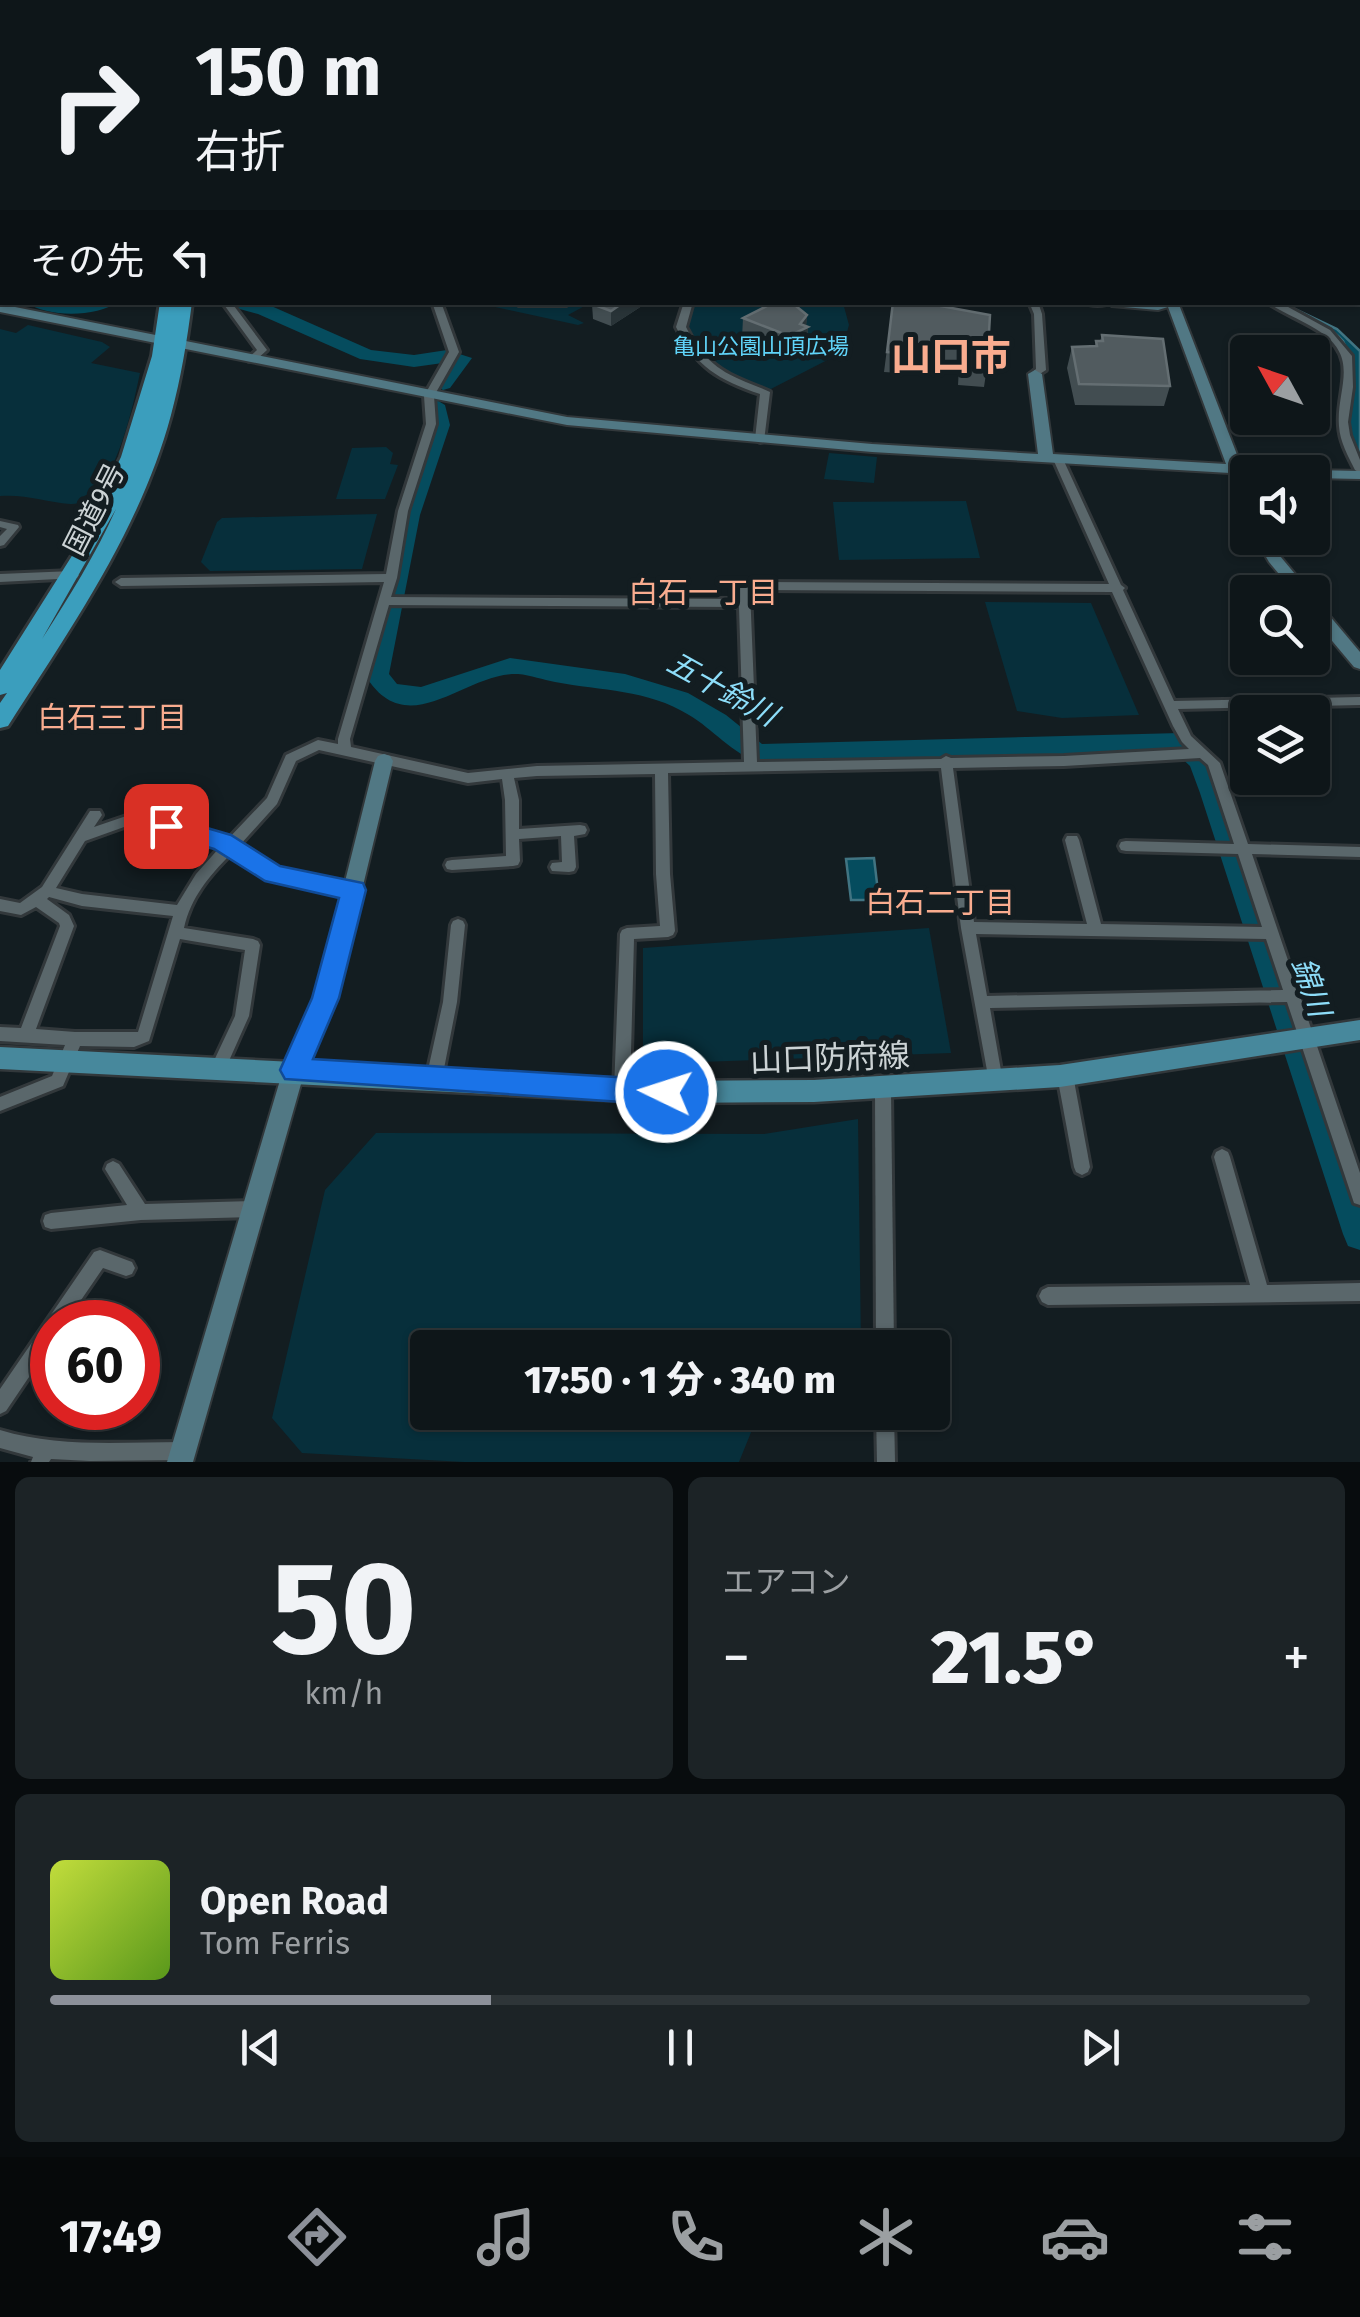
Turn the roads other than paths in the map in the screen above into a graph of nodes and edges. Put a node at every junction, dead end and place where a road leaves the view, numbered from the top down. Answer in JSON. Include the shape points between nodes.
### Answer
{"nodes":[{"id":1,"x":168,"y":305,"type":"edge"},
{"id":2,"x":183,"y":305,"type":"edge"},
{"id":3,"x":228,"y":305,"type":"edge"},
{"id":4,"x":437,"y":305,"type":"edge"},
{"id":5,"x":688,"y":305,"type":"edge"},
{"id":6,"x":1034,"y":305,"type":"edge"},
{"id":7,"x":1171,"y":305,"type":"edge"},
{"id":8,"x":1278,"y":305,"type":"edge"},
{"id":9,"x":0,"y":308,"type":"edge"},
{"id":10,"x":173,"y":341,"type":"junction"},
{"id":11,"x":252,"y":359,"type":"junction"},
{"id":12,"x":1035,"y":374,"type":"joint"},
{"id":13,"x":429,"y":396,"type":"junction"},
{"id":14,"x":760,"y":439,"type":"junction"},
{"id":15,"x":1230,"y":455,"type":"edge"},
{"id":16,"x":1052,"y":458,"type":"junction"},
{"id":17,"x":1230,"y":469,"type":"edge"},
{"id":18,"x":1360,"y":472,"type":"edge"},
{"id":19,"x":1330,"y":473,"type":"edge"},
{"id":20,"x":0,"y":524,"type":"edge"},
{"id":21,"x":0,"y":543,"type":"edge"},
{"id":22,"x":1272,"y":555,"type":"edge"},
{"id":23,"x":73,"y":575,"type":"junction"},
{"id":24,"x":1288,"y":575,"type":"edge"},
{"id":25,"x":391,"y":578,"type":"junction"},
{"id":26,"x":0,"y":580,"type":"edge"},
{"id":27,"x":48,"y":582,"type":"dead end"},
{"id":28,"x":121,"y":582,"type":"dead end"},
{"id":29,"x":1118,"y":588,"type":"junction"},
{"id":30,"x":392,"y":601,"type":"junction"},
{"id":31,"x":744,"y":603,"type":"junction"},
{"id":32,"x":1330,"y":627,"type":"edge"},
{"id":33,"x":1360,"y":663,"type":"edge"},
{"id":34,"x":0,"y":687,"type":"edge"},
{"id":35,"x":1360,"y":701,"type":"edge"},
{"id":36,"x":1170,"y":704,"type":"junction"},
{"id":37,"x":0,"y":720,"type":"edge"},
{"id":38,"x":345,"y":750,"type":"junction"},
{"id":39,"x":1201,"y":753,"type":"junction"},
{"id":40,"x":384,"y":761,"type":"junction"},
{"id":41,"x":946,"y":761,"type":"junction"},
{"id":42,"x":751,"y":762,"type":"junction"},
{"id":43,"x":661,"y":768,"type":"junction"},
{"id":44,"x":507,"y":774,"type":"junction"},
{"id":45,"x":96,"y":815,"type":"dead end"},
{"id":46,"x":514,"y":834,"type":"junction"},
{"id":47,"x":80,"y":837,"type":"junction"},
{"id":48,"x":1072,"y":840,"type":"dead end"},
{"id":49,"x":229,"y":845,"type":"junction"},
{"id":50,"x":1126,"y":846,"type":"dead end"},
{"id":51,"x":1240,"y":847,"type":"junction"},
{"id":52,"x":1360,"y":852,"type":"edge"},
{"id":53,"x":452,"y":865,"type":"dead end"},
{"id":54,"x":557,"y":867,"type":"dead end"},
{"id":55,"x":354,"y":890,"type":"junction"},
{"id":56,"x":42,"y":896,"type":"junction"},
{"id":57,"x":0,"y":906,"type":"edge"},
{"id":58,"x":178,"y":911,"type":"junction"},
{"id":59,"x":458,"y":925,"type":"dead end"},
{"id":60,"x":968,"y":928,"type":"junction"},
{"id":61,"x":1095,"y":928,"type":"junction"},
{"id":62,"x":176,"y":932,"type":"junction"},
{"id":63,"x":1269,"y":933,"type":"junction"},
{"id":64,"x":1290,"y":996,"type":"junction"},
{"id":65,"x":982,"y":1002,"type":"junction"},
{"id":66,"x":1360,"y":1030,"type":"edge"},
{"id":67,"x":0,"y":1034,"type":"edge"},
{"id":68,"x":26,"y":1035,"type":"junction"},
{"id":69,"x":1297,"y":1040,"type":"junction"},
{"id":70,"x":71,"y":1050,"type":"junction"},
{"id":71,"x":0,"y":1058,"type":"edge"},
{"id":72,"x":220,"y":1067,"type":"junction"},
{"id":73,"x":294,"y":1070,"type":"junction"},
{"id":74,"x":1065,"y":1075,"type":"junction"},
{"id":75,"x":434,"y":1079,"type":"junction"},
{"id":76,"x":995,"y":1082,"type":"junction"},
{"id":77,"x":622,"y":1090,"type":"junction"},
{"id":78,"x":882,"y":1090,"type":"junction"},
{"id":79,"x":0,"y":1104,"type":"edge"},
{"id":80,"x":1222,"y":1157,"type":"dead end"},
{"id":81,"x":1354,"y":1165,"type":"edge"},
{"id":82,"x":1082,"y":1167,"type":"dead end"},
{"id":83,"x":112,"y":1169,"type":"dead end"},
{"id":84,"x":1360,"y":1197,"type":"edge"},
{"id":85,"x":252,"y":1209,"type":"junction"},
{"id":86,"x":141,"y":1212,"type":"junction"},
{"id":87,"x":51,"y":1221,"type":"dead end"},
{"id":88,"x":126,"y":1268,"type":"dead end"},
{"id":89,"x":1360,"y":1292,"type":"edge"},
{"id":90,"x":1261,"y":1294,"type":"junction"},
{"id":91,"x":1048,"y":1296,"type":"dead end"},
{"id":92,"x":71,"y":1300,"type":"edge"},
{"id":93,"x":885,"y":1330,"type":"edge"},
{"id":94,"x":30,"y":1361,"type":"edge"},
{"id":95,"x":0,"y":1405,"type":"edge"},
{"id":96,"x":886,"y":1430,"type":"edge"},
{"id":97,"x":0,"y":1438,"type":"edge"},
{"id":98,"x":43,"y":1455,"type":"edge"},
{"id":99,"x":182,"y":1456,"type":"edge"},
{"id":100,"x":886,"y":1462,"type":"edge"}],
"edges":[{"from":1,"to":10,"type":"highway","name":"国道9号"},
{"from":2,"to":10,"type":"highway","name":"国道9号"},
{"from":3,"to":11,"type":"street","via":[[262,350]]},
{"from":4,"to":13,"type":"street","via":[[453,356]]},
{"from":5,"to":14,"type":"street","via":[[681,327],[699,360],[732,382],[766,392]]},
{"from":6,"to":12,"type":"street","via":[[1041,370]]},
{"from":7,"to":15,"type":"street"},
{"from":8,"to":18,"type":"street","via":[[1327,332],[1347,356],[1341,422]]},
{"from":9,"to":10,"type":"street"},
{"from":10,"to":11,"type":"street"},
{"from":10,"to":23,"type":"highway","name":"国道9号","via":[[135,452]]},
{"from":10,"to":37,"type":"highway","name":"国道9号","via":[[161,429],[116,532]]},
{"from":11,"to":13,"type":"street"},
{"from":12,"to":16,"type":"street"},
{"from":13,"to":14,"type":"street","via":[[567,421]]},
{"from":13,"to":25,"type":"street","via":[[431,424],[403,511]]},
{"from":14,"to":16,"type":"street"},
{"from":16,"to":17,"type":"street"},
{"from":16,"to":29,"type":"street"},
{"from":18,"to":19,"type":"street"},
{"from":20,"to":21,"type":"street","via":[[14,527]]},
{"from":22,"to":24,"type":"street"},
{"from":23,"to":26,"type":"street"},
{"from":23,"to":34,"type":"highway","name":"国道9号"},
{"from":25,"to":28,"type":"street"},
{"from":25,"to":30,"type":"street"},
{"from":26,"to":27,"type":"street"},
{"from":29,"to":31,"type":"street","via":[[744,586]]},
{"from":29,"to":36,"type":"street"},
{"from":30,"to":31,"type":"street"},
{"from":30,"to":38,"type":"street"},
{"from":31,"to":42,"type":"street"},
{"from":32,"to":33,"type":"street"},
{"from":35,"to":36,"type":"street"},
{"from":36,"to":39,"type":"street","via":[[1186,739]]},
{"from":38,"to":40,"type":"street"},
{"from":38,"to":49,"type":"street","via":[[318,744],[292,758],[274,797]]},
{"from":39,"to":41,"type":"street"},
{"from":39,"to":51,"type":"street","via":[[1214,763]]},
{"from":40,"to":44,"type":"street","via":[[468,778]]},
{"from":40,"to":55,"type":"street"},
{"from":41,"to":42,"type":"street"},
{"from":41,"to":60,"type":"street"},
{"from":42,"to":43,"type":"street"},
{"from":43,"to":44,"type":"street"},
{"from":43,"to":77,"type":"street","via":[[668,931],[626,934]]},
{"from":44,"to":46,"type":"street"},
{"from":45,"to":47,"type":"street"},
{"from":46,"to":53,"type":"street","via":[[514,861]]},
{"from":46,"to":54,"type":"street","via":[[574,830],[568,867]]},
{"from":47,"to":49,"type":"street","via":[[138,817]]},
{"from":47,"to":56,"type":"street"},
{"from":48,"to":61,"type":"street"},
{"from":49,"to":55,"type":"street","via":[[274,874]]},
{"from":49,"to":58,"type":"street"},
{"from":50,"to":51,"type":"street"},
{"from":51,"to":52,"type":"street"},
{"from":51,"to":63,"type":"street"},
{"from":55,"to":73,"type":"street","via":[[326,998]]},
{"from":56,"to":57,"type":"street","via":[[20,908]]},
{"from":56,"to":58,"type":"street"},
{"from":56,"to":68,"type":"street","via":[[67,926]]},
{"from":58,"to":62,"type":"street"},
{"from":59,"to":75,"type":"street"},
{"from":60,"to":61,"type":"street"},
{"from":60,"to":65,"type":"street"},
{"from":61,"to":63,"type":"street"},
{"from":62,"to":70,"type":"street","via":[[144,1036]]},
{"from":62,"to":72,"type":"street","via":[[252,945],[242,1016]]},
{"from":63,"to":64,"type":"street"},
{"from":64,"to":65,"type":"street"},
{"from":64,"to":69,"type":"street"},
{"from":65,"to":76,"type":"street"},
{"from":66,"to":69,"type":"main road","name":"山口防府線"},
{"from":67,"to":68,"type":"street"},
{"from":68,"to":70,"type":"street"},
{"from":69,"to":74,"type":"main road","name":"山口防府線"},
{"from":69,"to":81,"type":"street"},
{"from":70,"to":71,"type":"main road","name":"山口防府線"},
{"from":70,"to":72,"type":"main road","name":"山口防府線"},
{"from":70,"to":79,"type":"street","via":[[58,1081]]},
{"from":72,"to":73,"type":"main road","name":"山口防府線"},
{"from":73,"to":75,"type":"main road","name":"山口防府線"},
{"from":73,"to":85,"type":"street"},
{"from":74,"to":76,"type":"main road","name":"山口防府線"},
{"from":74,"to":82,"type":"street"},
{"from":75,"to":77,"type":"main road","name":"山口防府線"},
{"from":76,"to":78,"type":"main road","name":"山口防府線"},
{"from":77,"to":78,"type":"main road","name":"山口防府線"},
{"from":78,"to":93,"type":"street"},
{"from":80,"to":90,"type":"street"},
{"from":81,"to":84,"type":"street"},
{"from":83,"to":86,"type":"street"},
{"from":85,"to":86,"type":"street"},
{"from":85,"to":99,"type":"street"},
{"from":86,"to":87,"type":"street"},
{"from":88,"to":92,"type":"street","via":[[100,1258]]},
{"from":89,"to":90,"type":"street"},
{"from":90,"to":91,"type":"street"},
{"from":94,"to":95,"type":"street"},
{"from":96,"to":100,"type":"street"},
{"from":97,"to":98,"type":"street"},
{"from":98,"to":99,"type":"street"}]}
